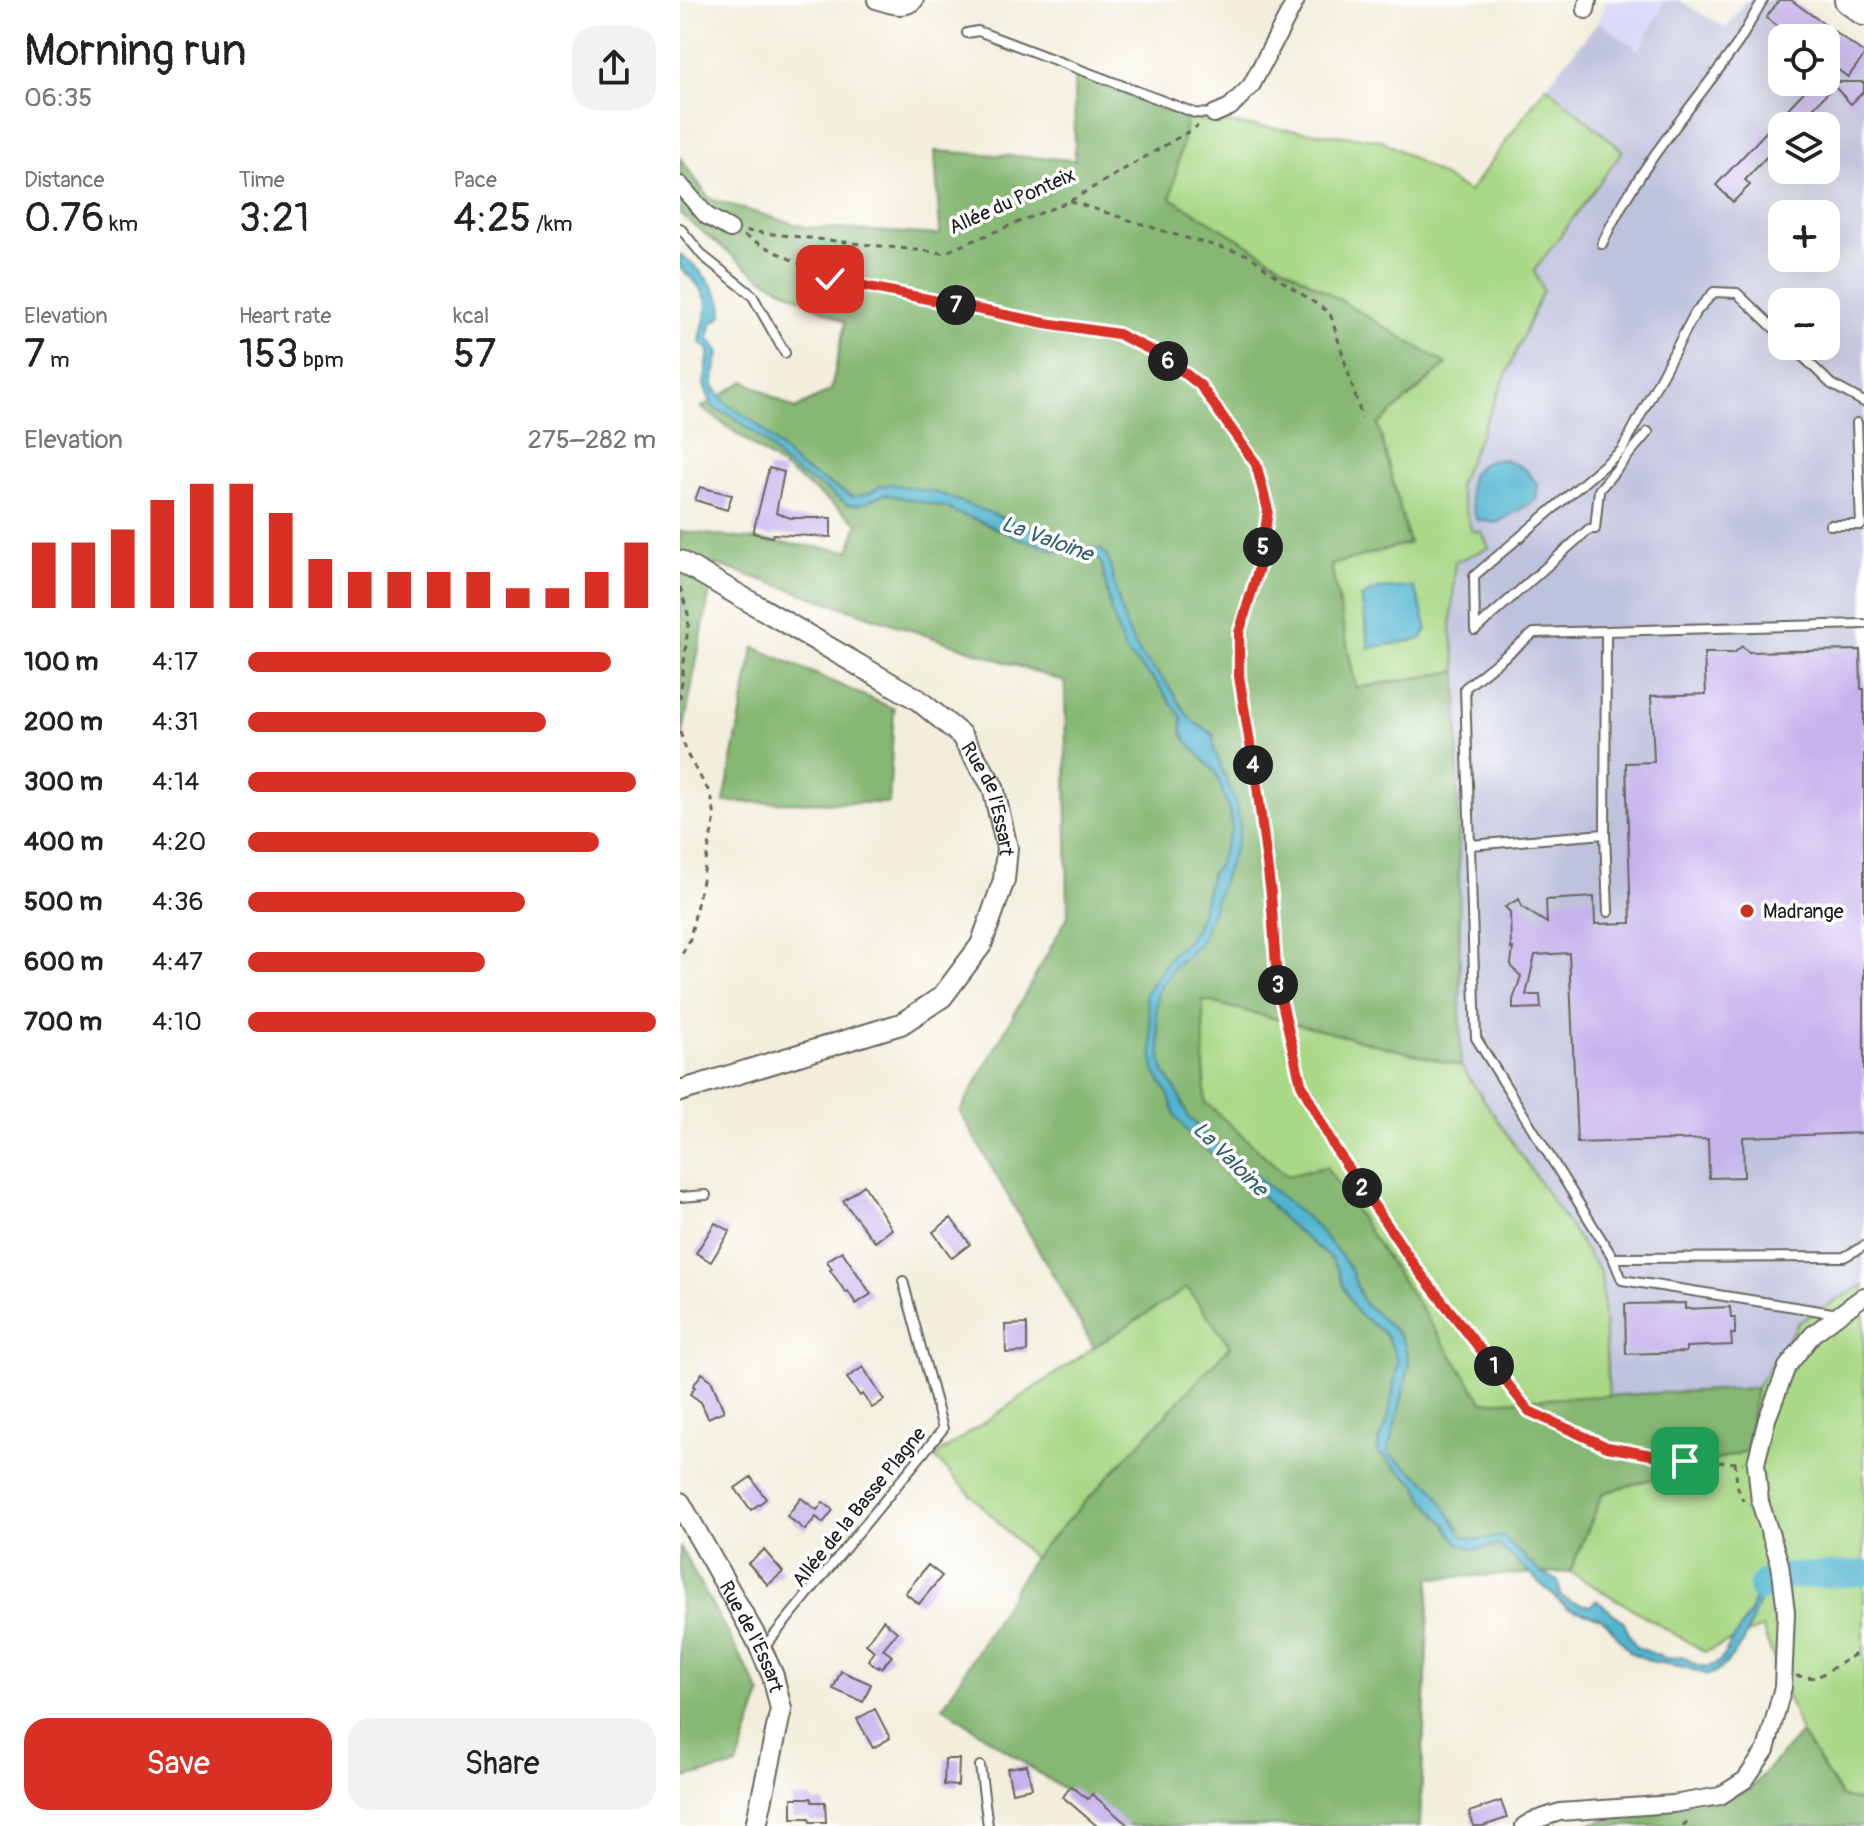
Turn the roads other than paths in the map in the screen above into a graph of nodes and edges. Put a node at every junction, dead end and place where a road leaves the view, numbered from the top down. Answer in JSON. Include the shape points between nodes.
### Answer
{"nodes":[{"id":1,"x":876,"y":0,"type":"edge"},
{"id":2,"x":915,"y":0,"type":"edge"},
{"id":3,"x":1296,"y":0,"type":"edge"},
{"id":4,"x":1763,"y":0,"type":"edge"},
{"id":5,"x":1848,"y":0,"type":"edge"},
{"id":6,"x":1864,"y":12,"type":"edge"},
{"id":7,"x":967,"y":33,"type":"dead end"},
{"id":8,"x":1214,"y":114,"type":"joint"},
{"id":9,"x":680,"y":185,"type":"edge"},
{"id":10,"x":680,"y":228,"type":"edge"},
{"id":11,"x":730,"y":229,"type":"road end"},
{"id":12,"x":1602,"y":244,"type":"dead end"},
{"id":13,"x":1768,"y":323,"type":"edge"},
{"id":14,"x":785,"y":353,"type":"dead end"},
{"id":15,"x":1806,"y":360,"type":"edge"},
{"id":16,"x":1864,"y":402,"type":"edge"},
{"id":17,"x":1857,"y":423,"type":"dead end"},
{"id":18,"x":1648,"y":432,"type":"dead end"},
{"id":19,"x":1830,"y":525,"type":"dead end"},
{"id":20,"x":680,"y":561,"type":"edge"},
{"id":21,"x":1864,"y":624,"type":"edge"},
{"id":22,"x":1606,"y":632,"type":"junction"},
{"id":23,"x":1605,"y":834,"type":"junction"},
{"id":24,"x":1470,"y":845,"type":"junction"},
{"id":25,"x":1608,"y":912,"type":"dead end"},
{"id":26,"x":680,"y":1091,"type":"edge"},
{"id":27,"x":706,"y":1195,"type":"dead end"},
{"id":28,"x":680,"y":1197,"type":"edge"},
{"id":29,"x":1864,"y":1246,"type":"edge"},
{"id":30,"x":1613,"y":1258,"type":"junction"},
{"id":31,"x":903,"y":1281,"type":"dead end"},
{"id":32,"x":1864,"y":1296,"type":"edge"},
{"id":33,"x":1840,"y":1314,"type":"junction"},
{"id":34,"x":680,"y":1503,"type":"edge"},
{"id":35,"x":762,"y":1651,"type":"junction"},
{"id":36,"x":980,"y":1766,"type":"dead end"},
{"id":37,"x":756,"y":1826,"type":"edge"},
{"id":38,"x":988,"y":1826,"type":"edge"},
{"id":39,"x":1524,"y":1826,"type":"edge"}],
"edges":[{"from":1,"to":2,"type":"street","via":[[897,6]]},
{"from":3,"to":8,"type":"street","via":[[1251,86],[1230,107]]},
{"from":4,"to":12,"type":"lane","via":[[1740,40],[1645,165]]},
{"from":5,"to":6,"type":"main road"},
{"from":7,"to":8,"type":"lane","via":[[978,31],[1195,113]]},
{"from":9,"to":11,"type":"street","via":[[707,216]]},
{"from":10,"to":14,"type":"lane","via":[[703,256],[752,295]]},
{"from":13,"to":18,"type":"lane","via":[[1737,293],[1714,292],[1695,313],[1622,450],[1474,576],[1475,630],[1595,529],[1599,490]]},
{"from":15,"to":16,"type":"lane","via":[[1831,384]]},
{"from":17,"to":19,"type":"lane","via":[[1861,525]]},
{"from":20,"to":26,"type":"street","name":"Rue de l'Essart","via":[[917,699],[961,735],[993,787],[1007,848],[1004,880],[981,945],[942,997],[901,1024]]},
{"from":21,"to":22,"type":"lane"},
{"from":22,"to":23,"type":"lane"},
{"from":22,"to":24,"type":"lane","via":[[1534,633],[1465,688]]},
{"from":23,"to":24,"type":"lane"},
{"from":23,"to":25,"type":"lane"},
{"from":24,"to":30,"type":"lane","via":[[1476,1038]]},
{"from":27,"to":28,"type":"lane"},
{"from":29,"to":30,"type":"lane","via":[[1844,1257]]},
{"from":30,"to":33,"type":"lane","via":[[1622,1280]]},
{"from":31,"to":35,"type":"lane","name":"Allée de la Basse Plagne","via":[[943,1429]]},
{"from":32,"to":33,"type":"street"},
{"from":33,"to":39,"type":"street","via":[[1813,1334],[1787,1367],[1756,1463],[1786,1612],[1783,1687],[1766,1750],[1745,1780],[1720,1796],[1560,1812]]},
{"from":34,"to":35,"type":"street","name":"Rue de l'Essart"},
{"from":35,"to":37,"type":"street","name":"Rue de l'Essart","via":[[781,1709]]},
{"from":36,"to":38,"type":"lane"}]}
